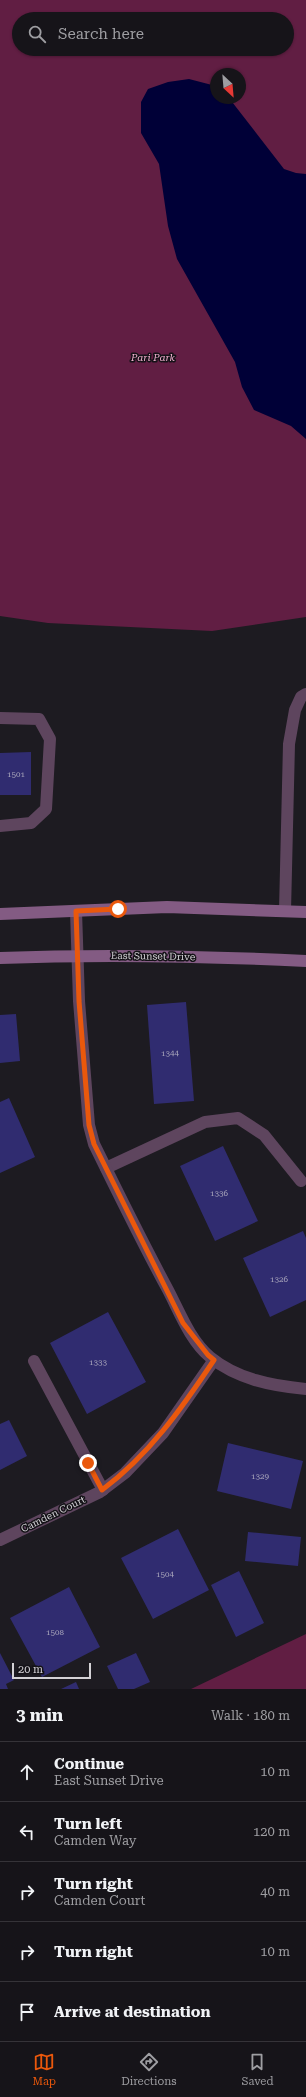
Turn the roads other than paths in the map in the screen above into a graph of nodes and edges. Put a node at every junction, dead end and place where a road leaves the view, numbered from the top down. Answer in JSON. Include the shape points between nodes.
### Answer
{"nodes":[{"id":1,"x":306,"y":694,"type":"edge"},
{"id":2,"x":0,"y":718,"type":"edge"},
{"id":3,"x":0,"y":826,"type":"edge"},
{"id":4,"x":76,"y":911,"type":"junction"},
{"id":5,"x":284,"y":912,"type":"junction"},
{"id":6,"x":306,"y":912,"type":"edge"},
{"id":7,"x":0,"y":914,"type":"edge"},
{"id":8,"x":77,"y":955,"type":"junction"},
{"id":9,"x":0,"y":958,"type":"edge"},
{"id":10,"x":306,"y":961,"type":"edge"},
{"id":11,"x":106,"y":1168,"type":"junction"},
{"id":12,"x":301,"y":1181,"type":"dead end"},
{"id":13,"x":214,"y":1360,"type":"junction"},
{"id":14,"x":34,"y":1361,"type":"dead end"},
{"id":15,"x":306,"y":1389,"type":"edge"},
{"id":16,"x":102,"y":1490,"type":"junction"},
{"id":17,"x":0,"y":1540,"type":"edge"}],
"edges":[{"from":1,"to":5,"type":"street","via":[[301,696],[295,710],[290,744]]},
{"from":2,"to":3,"type":"street","via":[[38,719],[50,739],[46,809],[31,823]]},
{"from":4,"to":5,"type":"main road","via":[[167,907]]},
{"from":4,"to":7,"type":"main road"},
{"from":4,"to":8,"type":"street"},
{"from":5,"to":6,"type":"main road"},
{"from":8,"to":9,"type":"main road","name":"East Sunset Drive"},
{"from":8,"to":10,"type":"main road","name":"East Sunset Drive","via":[[158,955]]},
{"from":8,"to":11,"type":"street","via":[[89,1125],[94,1144]]},
{"from":11,"to":12,"type":"street","via":[[205,1122],[238,1118],[264,1135]]},
{"from":11,"to":13,"type":"street","via":[[183,1323]]},
{"from":13,"to":15,"type":"street","via":[[255,1381],[277,1387]]},
{"from":13,"to":16,"type":"street","name":"Camden Court","via":[[163,1433],[125,1473]]},
{"from":14,"to":16,"type":"street"},
{"from":16,"to":17,"type":"street","name":"Camden Court"}]}
